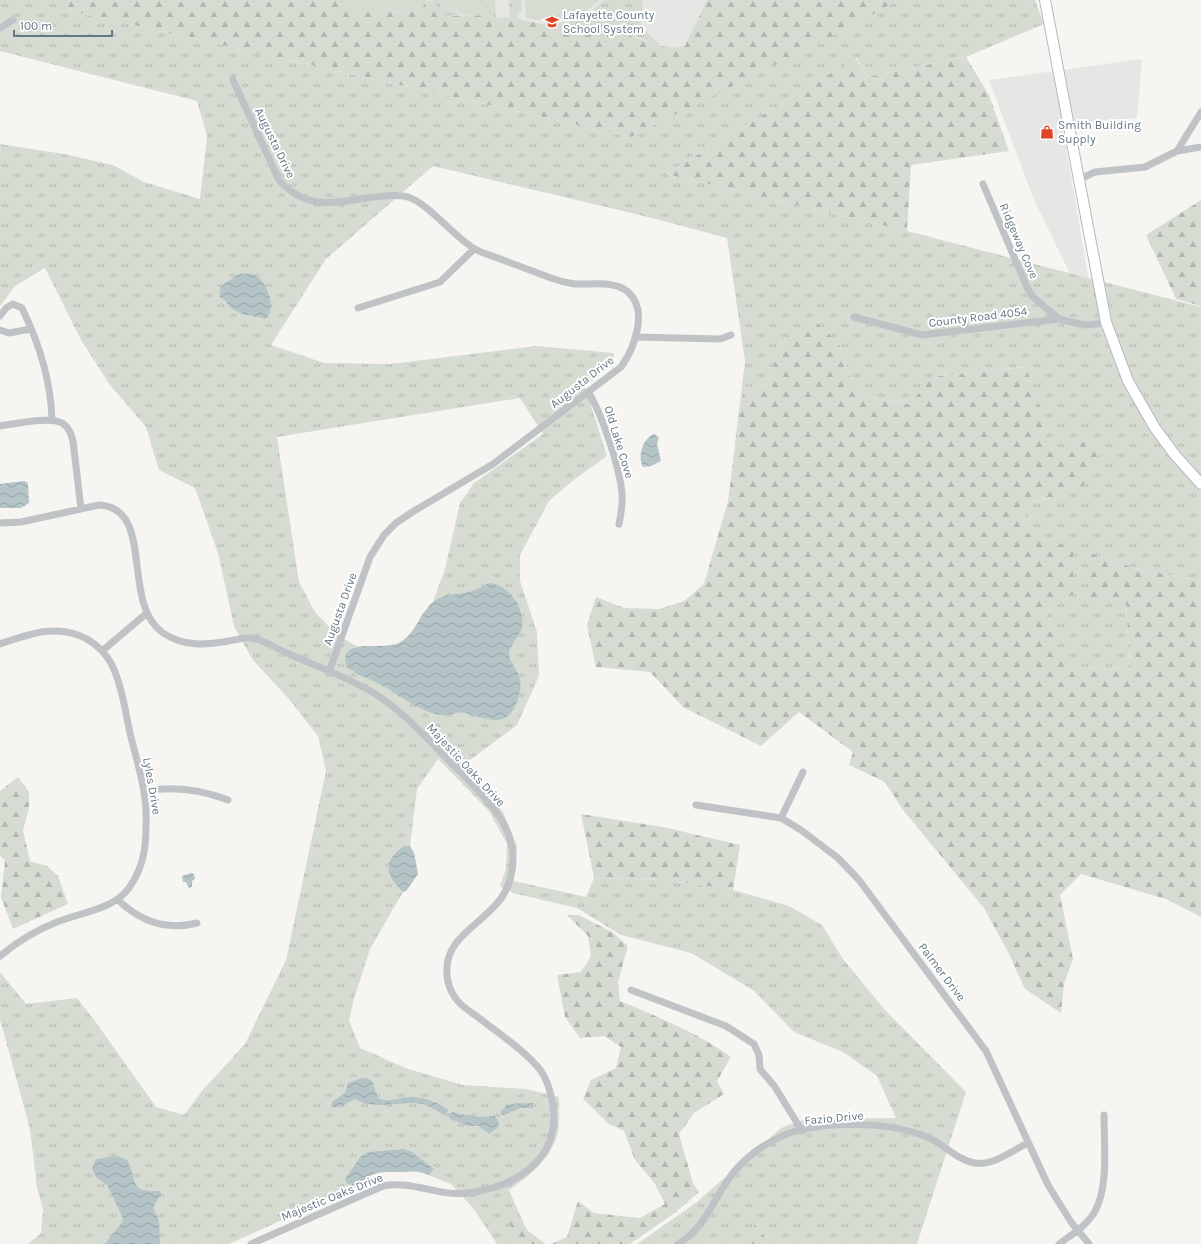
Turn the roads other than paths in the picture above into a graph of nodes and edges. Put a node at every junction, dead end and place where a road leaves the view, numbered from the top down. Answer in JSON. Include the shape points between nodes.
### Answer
{"nodes":[{"id":1,"x":1045,"y":0,"type":"edge"},
{"id":2,"x":13,"y":20,"type":"dead end"},
{"id":3,"x":0,"y":28,"type":"edge"},
{"id":4,"x":233,"y":80,"type":"dead end"},
{"id":5,"x":1201,"y":112,"type":"edge"},
{"id":6,"x":1201,"y":147,"type":"edge"},
{"id":7,"x":1177,"y":151,"type":"junction"},
{"id":8,"x":1078,"y":180,"type":"junction"},
{"id":9,"x":983,"y":184,"type":"dead end"},
{"id":10,"x":474,"y":249,"type":"junction"},
{"id":11,"x":358,"y":308,"type":"dead end"},
{"id":12,"x":0,"y":316,"type":"edge"},
{"id":13,"x":854,"y":317,"type":"dead end"},
{"id":14,"x":1059,"y":319,"type":"junction"},
{"id":15,"x":1106,"y":322,"type":"junction"},
{"id":16,"x":31,"y":329,"type":"junction"},
{"id":17,"x":0,"y":330,"type":"edge"},
{"id":18,"x":731,"y":335,"type":"dead end"},
{"id":19,"x":635,"y":337,"type":"junction"},
{"id":20,"x":588,"y":392,"type":"junction"},
{"id":21,"x":52,"y":420,"type":"junction"},
{"id":22,"x":0,"y":426,"type":"edge"},
{"id":23,"x":1201,"y":484,"type":"edge"},
{"id":24,"x":81,"y":509,"type":"junction"},
{"id":25,"x":0,"y":523,"type":"edge"},
{"id":26,"x":619,"y":524,"type":"dead end"},
{"id":27,"x":147,"y":613,"type":"junction"},
{"id":28,"x":0,"y":644,"type":"edge"},
{"id":29,"x":102,"y":652,"type":"junction"},
{"id":30,"x":329,"y":672,"type":"junction"},
{"id":31,"x":803,"y":772,"type":"dead end"},
{"id":32,"x":144,"y":791,"type":"junction"},
{"id":33,"x":228,"y":800,"type":"dead end"},
{"id":34,"x":696,"y":805,"type":"dead end"},
{"id":35,"x":781,"y":818,"type":"junction"},
{"id":36,"x":118,"y":900,"type":"junction"},
{"id":37,"x":197,"y":923,"type":"dead end"},
{"id":38,"x":0,"y":956,"type":"edge"},
{"id":39,"x":631,"y":990,"type":"dead end"},
{"id":40,"x":1104,"y":1115,"type":"dead end"},
{"id":41,"x":802,"y":1131,"type":"junction"},
{"id":42,"x":1028,"y":1143,"type":"junction"},
{"id":43,"x":1078,"y":1231,"type":"junction"},
{"id":44,"x":251,"y":1244,"type":"edge"},
{"id":45,"x":678,"y":1244,"type":"edge"},
{"id":46,"x":1059,"y":1244,"type":"edge"},
{"id":47,"x":1089,"y":1244,"type":"edge"}],
"edges":[{"from":1,"to":8,"type":"main road"},
{"from":2,"to":3,"type":"street"},
{"from":4,"to":10,"type":"street","name":"Augusta Drive","via":[[279,180],[289,191],[319,203],[393,194],[409,197]]},
{"from":5,"to":7,"type":"street"},
{"from":6,"to":7,"type":"street"},
{"from":7,"to":8,"type":"street","via":[[1146,167],[1095,172]]},
{"from":8,"to":15,"type":"main road"},
{"from":9,"to":14,"type":"street","name":"Ridgeway Cove","via":[[1032,296]]},
{"from":10,"to":11,"type":"street","via":[[440,282]]},
{"from":10,"to":19,"type":"street","name":"Augusta Drive","via":[[553,279],[573,284],[619,286],[628,292],[638,308]]},
{"from":12,"to":16,"type":"street","via":[[6,308],[13,304],[18,305],[22,308]]},
{"from":13,"to":14,"type":"street","name":"County Road 4054","via":[[922,335]]},
{"from":14,"to":15,"type":"street","name":"County Road 4054","via":[[1084,325]]},
{"from":15,"to":23,"type":"main road","via":[[1128,381],[1152,424]]},
{"from":16,"to":17,"type":"street","via":[[9,333]]},
{"from":16,"to":21,"type":"street","via":[[50,390]]},
{"from":18,"to":19,"type":"street","via":[[720,339]]},
{"from":19,"to":20,"type":"street","name":"Augusta Drive","via":[[628,358],[621,367]]},
{"from":20,"to":26,"type":"street","name":"Old Lake Cove","via":[[596,404],[621,482],[623,504]]},
{"from":20,"to":30,"type":"street","name":"Augusta Drive","via":[[493,464],[414,511],[384,535],[370,557]]},
{"from":21,"to":22,"type":"street"},
{"from":21,"to":24,"type":"street","via":[[65,425],[72,434]]},
{"from":24,"to":25,"type":"street","name":"Majestic Oaks Drive","via":[[21,522]]},
{"from":24,"to":27,"type":"street","name":"Majestic Oaks Drive","via":[[107,506],[127,518],[143,605]]},
{"from":27,"to":29,"type":"street"},
{"from":27,"to":30,"type":"street","name":"Majestic Oaks Drive","via":[[161,632],[176,640],[196,644],[251,638]]},
{"from":28,"to":29,"type":"street","name":"Lyles Drive","via":[[33,633],[61,630],[88,640]]},
{"from":29,"to":32,"type":"street","name":"Lyles Drive","via":[[112,666],[120,687]]},
{"from":30,"to":44,"type":"street","name":"Majestic Oaks Drive","via":[[373,692],[399,712],[486,799],[504,825],[512,849],[508,884],[499,901],[452,947],[447,958],[447,980],[456,1000],[538,1066],[552,1096],[554,1123],[546,1149],[538,1162],[511,1182],[467,1193],[404,1184],[383,1186]]},
{"from":31,"to":35,"type":"street"},
{"from":32,"to":33,"type":"street","via":[[187,789]]},
{"from":32,"to":36,"type":"street","name":"Lyles Drive","via":[[147,823],[142,866],[129,888]]},
{"from":34,"to":35,"type":"street","name":"Palmer Drive"},
{"from":35,"to":42,"type":"street","name":"Palmer Drive","via":[[838,858],[860,880],[986,1051]]},
{"from":36,"to":37,"type":"street","via":[[138,916],[163,926]]},
{"from":36,"to":38,"type":"street","name":"Lyles Drive","via":[[35,932]]},
{"from":39,"to":41,"type":"street","via":[[726,1026],[754,1044],[759,1055],[760,1069],[775,1087]]},
{"from":40,"to":43,"type":"street","via":[[1101,1199],[1094,1214]]},
{"from":41,"to":42,"type":"street","name":"Fazio Drive","via":[[845,1125],[895,1127],[932,1140],[974,1163],[991,1161]]},
{"from":41,"to":45,"type":"street","name":"Fazio Drive","via":[[789,1133],[768,1143],[741,1164],[703,1221],[687,1239]]},
{"from":42,"to":43,"type":"street","name":"Palmer Drive","via":[[1053,1194]]},
{"from":43,"to":46,"type":"street"},
{"from":43,"to":47,"type":"street","name":"Palmer Drive"}]}
